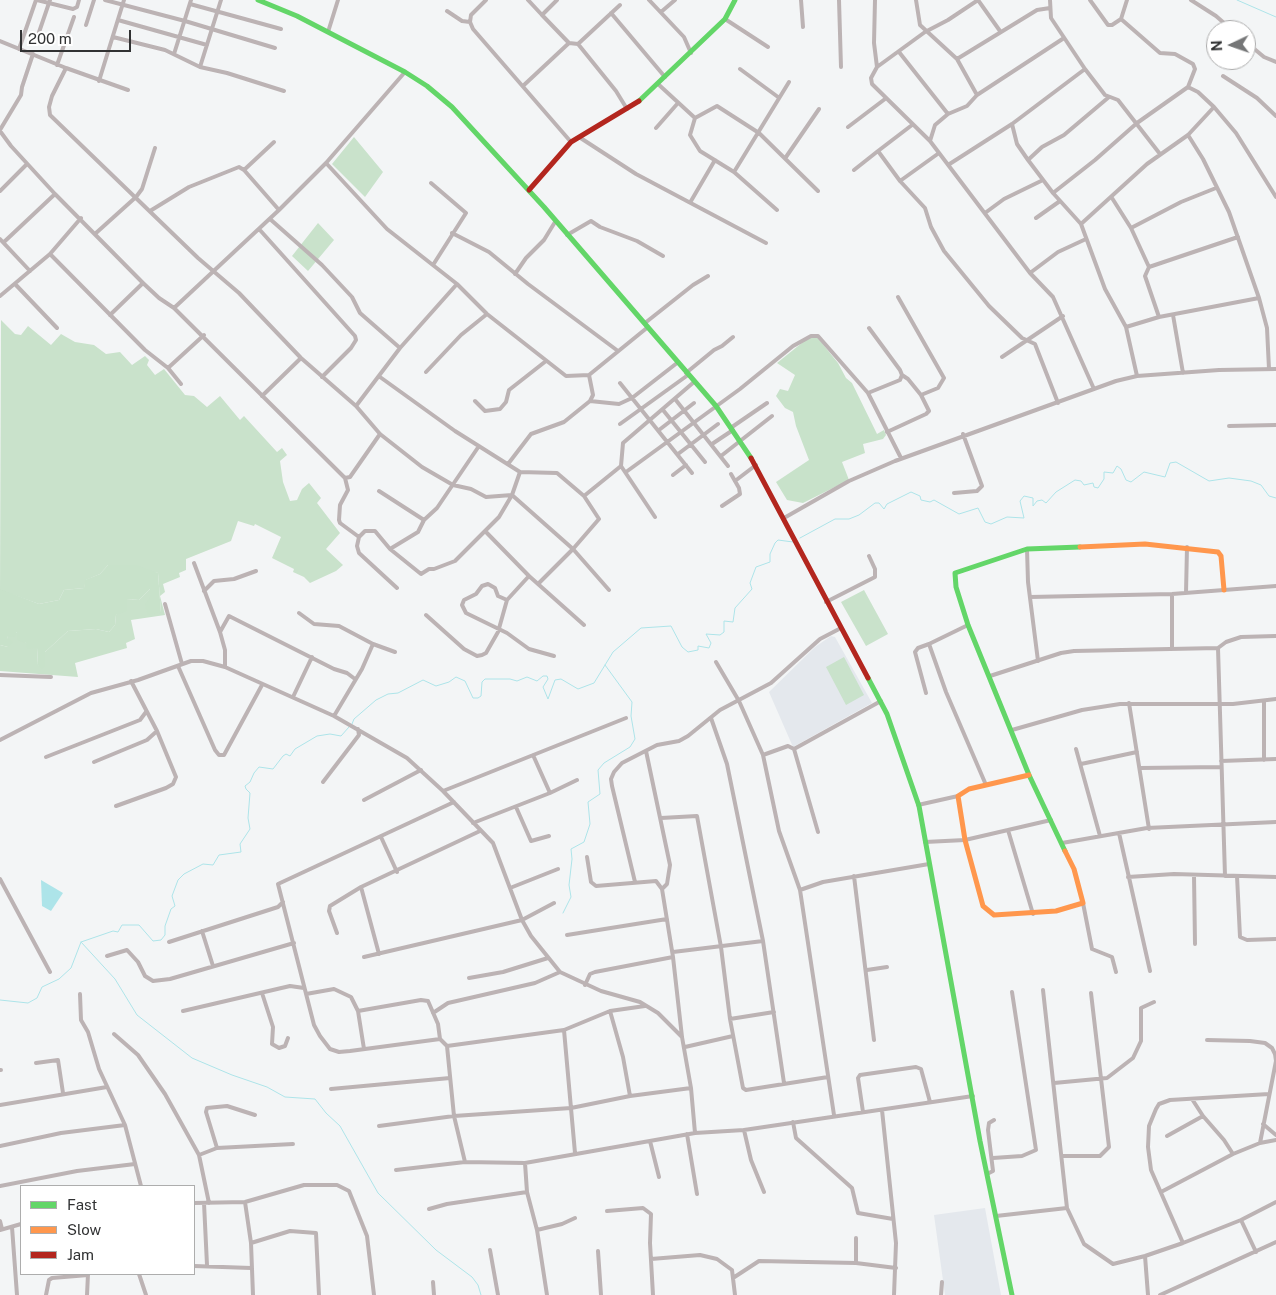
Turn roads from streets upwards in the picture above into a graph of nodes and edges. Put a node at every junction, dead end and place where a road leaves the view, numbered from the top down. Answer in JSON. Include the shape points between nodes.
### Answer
{"nodes":[{"id":1,"x":36,"y":0,"type":"edge"},
{"id":2,"x":79,"y":0,"type":"edge"},
{"id":3,"x":94,"y":0,"type":"edge"},
{"id":4,"x":105,"y":0,"type":"edge"},
{"id":5,"x":124,"y":0,"type":"edge"},
{"id":6,"x":221,"y":0,"type":"edge"},
{"id":7,"x":258,"y":0,"type":"edge"},
{"id":8,"x":338,"y":0,"type":"edge"},
{"id":9,"x":486,"y":0,"type":"edge"},
{"id":10,"x":528,"y":0,"type":"edge"},
{"id":11,"x":557,"y":0,"type":"edge"},
{"id":12,"x":649,"y":0,"type":"edge"},
{"id":13,"x":675,"y":0,"type":"edge"},
{"id":14,"x":735,"y":0,"type":"edge"},
{"id":15,"x":801,"y":0,"type":"edge"},
{"id":16,"x":839,"y":0,"type":"edge"},
{"id":17,"x":875,"y":0,"type":"edge"},
{"id":18,"x":916,"y":0,"type":"edge"},
{"id":19,"x":1050,"y":0,"type":"edge"},
{"id":20,"x":1090,"y":0,"type":"edge"},
{"id":21,"x":1127,"y":0,"type":"edge"},
{"id":22,"x":1191,"y":0,"type":"edge"},
{"id":23,"x":50,"y":2,"type":"edge"},
{"id":24,"x":190,"y":2,"type":"edge"},
{"id":25,"x":122,"y":5,"type":"junction"},
{"id":26,"x":620,"y":5,"type":"dead end"},
{"id":27,"x":1050,"y":8,"type":"junction"},
{"id":28,"x":447,"y":11,"type":"dead end"},
{"id":29,"x":217,"y":12,"type":"junction"},
{"id":30,"x":661,"y":12,"type":"junction"},
{"id":31,"x":612,"y":13,"type":"junction"},
{"id":32,"x":542,"y":15,"type":"junction"},
{"id":33,"x":74,"y":17,"type":"dead end"},
{"id":34,"x":725,"y":19,"type":"junction"},
{"id":35,"x":1121,"y":19,"type":"junction"},
{"id":36,"x":118,"y":20,"type":"junction"},
{"id":37,"x":1221,"y":20,"type":"edge"},
{"id":38,"x":184,"y":21,"type":"junction"},
{"id":39,"x":470,"y":22,"type":"junction"},
{"id":40,"x":86,"y":25,"type":"dead end"},
{"id":41,"x":803,"y":27,"type":"dead end"},
{"id":42,"x":212,"y":29,"type":"junction"},
{"id":43,"x":281,"y":29,"type":"dead end"},
{"id":44,"x":1000,"y":30,"type":"junction"},
{"id":45,"x":328,"y":32,"type":"junction"},
{"id":46,"x":925,"y":32,"type":"junction"},
{"id":47,"x":113,"y":37,"type":"junction"},
{"id":48,"x":179,"y":37,"type":"junction"},
{"id":49,"x":1064,"y":38,"type":"junction"},
{"id":50,"x":0,"y":41,"type":"edge"},
{"id":51,"x":36,"y":41,"type":"dead end"},
{"id":52,"x":569,"y":43,"type":"junction"},
{"id":53,"x":578,"y":44,"type":"junction"},
{"id":54,"x":207,"y":45,"type":"junction"},
{"id":55,"x":768,"y":47,"type":"dead end"},
{"id":56,"x":274,"y":48,"type":"dead end"},
{"id":57,"x":19,"y":49,"type":"junction"},
{"id":58,"x":1256,"y":51,"type":"edge"},
{"id":59,"x":899,"y":52,"type":"junction"},
{"id":60,"x":691,"y":53,"type":"junction"},
{"id":61,"x":33,"y":54,"type":"junction"},
{"id":62,"x":174,"y":54,"type":"junction"},
{"id":63,"x":957,"y":59,"type":"junction"},
{"id":64,"x":1276,"y":62,"type":"edge"},
{"id":65,"x":57,"y":65,"type":"junction"},
{"id":66,"x":200,"y":67,"type":"junction"},
{"id":67,"x":841,"y":67,"type":"dead end"},
{"id":68,"x":876,"y":67,"type":"junction"},
{"id":69,"x":66,"y":68,"type":"junction"},
{"id":70,"x":740,"y":70,"type":"dead end"},
{"id":71,"x":1085,"y":70,"type":"junction"},
{"id":72,"x":404,"y":72,"type":"junction"},
{"id":73,"x":1223,"y":76,"type":"dead end"},
{"id":74,"x":665,"y":77,"type":"junction"},
{"id":75,"x":99,"y":81,"type":"junction"},
{"id":76,"x":790,"y":82,"type":"dead end"},
{"id":77,"x":658,"y":84,"type":"junction"},
{"id":78,"x":524,"y":85,"type":"junction"},
{"id":79,"x":1188,"y":87,"type":"junction"},
{"id":80,"x":128,"y":90,"type":"dead end"},
{"id":81,"x":284,"y":91,"type":"dead end"},
{"id":82,"x":977,"y":95,"type":"junction"},
{"id":83,"x":778,"y":97,"type":"junction"},
{"id":84,"x":1109,"y":97,"type":"junction"},
{"id":85,"x":885,"y":99,"type":"junction"},
{"id":86,"x":678,"y":103,"type":"junction"},
{"id":87,"x":1214,"y":107,"type":"junction"},
{"id":88,"x":628,"y":109,"type":"junction"},
{"id":89,"x":819,"y":110,"type":"dead end"},
{"id":90,"x":948,"y":114,"type":"junction"},
{"id":91,"x":1276,"y":116,"type":"edge"},
{"id":92,"x":694,"y":118,"type":"junction"},
{"id":93,"x":1137,"y":123,"type":"junction"},
{"id":94,"x":1012,"y":124,"type":"junction"},
{"id":95,"x":912,"y":125,"type":"junction"},
{"id":96,"x":848,"y":127,"type":"dead end"},
{"id":97,"x":656,"y":128,"type":"dead end"},
{"id":98,"x":0,"y":130,"type":"edge"},
{"id":99,"x":760,"y":133,"type":"junction"},
{"id":100,"x":1188,"y":135,"type":"junction"},
{"id":101,"x":580,"y":137,"type":"junction"},
{"id":102,"x":930,"y":141,"type":"junction"},
{"id":103,"x":274,"y":142,"type":"dead end"},
{"id":104,"x":571,"y":142,"type":"junction"},
{"id":105,"x":155,"y":148,"type":"dead end"},
{"id":106,"x":878,"y":152,"type":"junction"},
{"id":107,"x":939,"y":153,"type":"junction"},
{"id":108,"x":1160,"y":154,"type":"junction"},
{"id":109,"x":786,"y":157,"type":"junction"},
{"id":110,"x":715,"y":160,"type":"junction"},
{"id":111,"x":1028,"y":160,"type":"junction"},
{"id":112,"x":326,"y":163,"type":"junction"},
{"id":113,"x":26,"y":164,"type":"junction"},
{"id":114,"x":948,"y":165,"type":"junction"},
{"id":115,"x":244,"y":170,"type":"junction"},
{"id":116,"x":854,"y":170,"type":"dead end"},
{"id":117,"x":734,"y":172,"type":"junction"},
{"id":118,"x":1043,"y":180,"type":"junction"},
{"id":119,"x":900,"y":181,"type":"junction"},
{"id":120,"x":431,"y":183,"type":"dead end"},
{"id":121,"x":1216,"y":188,"type":"junction"},
{"id":122,"x":529,"y":190,"type":"junction"},
{"id":123,"x":0,"y":191,"type":"edge"},
{"id":124,"x":818,"y":191,"type":"dead end"},
{"id":125,"x":1053,"y":193,"type":"junction"},
{"id":126,"x":55,"y":194,"type":"junction"},
{"id":127,"x":1276,"y":197,"type":"edge"},
{"id":128,"x":136,"y":198,"type":"junction"},
{"id":129,"x":1112,"y":198,"type":"junction"},
{"id":130,"x":691,"y":201,"type":"junction"},
{"id":131,"x":1060,"y":201,"type":"junction"},
{"id":132,"x":279,"y":210,"type":"junction"},
{"id":133,"x":777,"y":210,"type":"dead end"},
{"id":134,"x":150,"y":211,"type":"junction"},
{"id":135,"x":985,"y":214,"type":"junction"},
{"id":136,"x":81,"y":218,"type":"junction"},
{"id":137,"x":1036,"y":218,"type":"dead end"},
{"id":138,"x":270,"y":219,"type":"junction"},
{"id":139,"x":555,"y":222,"type":"junction"},
{"id":140,"x":1081,"y":224,"type":"junction"},
{"id":141,"x":1131,"y":228,"type":"junction"},
{"id":142,"x":259,"y":229,"type":"junction"},
{"id":143,"x":452,"y":233,"type":"junction"},
{"id":144,"x":96,"y":234,"type":"junction"},
{"id":145,"x":567,"y":235,"type":"junction"},
{"id":146,"x":1238,"y":237,"type":"junction"},
{"id":147,"x":1086,"y":239,"type":"junction"},
{"id":148,"x":2,"y":241,"type":"edge"},
{"id":149,"x":766,"y":243,"type":"dead end"},
{"id":150,"x":50,"y":254,"type":"junction"},
{"id":151,"x":663,"y":256,"type":"dead end"},
{"id":152,"x":433,"y":265,"type":"junction"},
{"id":153,"x":1149,"y":267,"type":"junction"},
{"id":154,"x":30,"y":271,"type":"junction"},
{"id":155,"x":216,"y":271,"type":"junction"},
{"id":156,"x":1030,"y":273,"type":"junction"},
{"id":157,"x":515,"y":274,"type":"junction"},
{"id":158,"x":708,"y":276,"type":"dead end"},
{"id":159,"x":143,"y":283,"type":"junction"},
{"id":160,"x":15,"y":284,"type":"junction"},
{"id":161,"x":456,"y":284,"type":"junction"},
{"id":162,"x":0,"y":296,"type":"edge"},
{"id":163,"x":898,"y":297,"type":"dead end"},
{"id":164,"x":1260,"y":298,"type":"junction"},
{"id":165,"x":174,"y":308,"type":"junction"},
{"id":166,"x":487,"y":314,"type":"junction"},
{"id":167,"x":110,"y":315,"type":"junction"},
{"id":168,"x":1173,"y":315,"type":"junction"},
{"id":169,"x":1063,"y":316,"type":"junction"},
{"id":170,"x":1160,"y":318,"type":"junction"},
{"id":171,"x":647,"y":325,"type":"junction"},
{"id":172,"x":1126,"y":327,"type":"junction"},
{"id":173,"x":57,"y":328,"type":"dead end"},
{"id":174,"x":869,"y":328,"type":"dead end"},
{"id":175,"x":204,"y":335,"type":"junction"},
{"id":176,"x":733,"y":337,"type":"dead end"},
{"id":177,"x":1028,"y":340,"type":"junction"},
{"id":178,"x":400,"y":348,"type":"junction"},
{"id":179,"x":618,"y":351,"type":"junction"},
{"id":180,"x":1002,"y":357,"type":"dead end"},
{"id":181,"x":301,"y":358,"type":"junction"},
{"id":182,"x":546,"y":361,"type":"junction"},
{"id":183,"x":677,"y":363,"type":"junction"},
{"id":184,"x":168,"y":368,"type":"junction"},
{"id":185,"x":1268,"y":368,"type":"junction"},
{"id":186,"x":1276,"y":369,"type":"edge"},
{"id":187,"x":426,"y":372,"type":"dead end"},
{"id":188,"x":1182,"y":373,"type":"junction"},
{"id":189,"x":687,"y":374,"type":"junction"},
{"id":190,"x":902,"y":375,"type":"junction"},
{"id":191,"x":322,"y":376,"type":"junction"},
{"id":192,"x":589,"y":376,"type":"junction"},
{"id":193,"x":1137,"y":376,"type":"junction"},
{"id":194,"x":380,"y":377,"type":"junction"},
{"id":195,"x":694,"y":382,"type":"junction"},
{"id":196,"x":620,"y":383,"type":"dead end"},
{"id":197,"x":181,"y":384,"type":"dead end"},
{"id":198,"x":1094,"y":389,"type":"junction"},
{"id":199,"x":868,"y":393,"type":"junction"},
{"id":200,"x":921,"y":395,"type":"junction"},
{"id":201,"x":262,"y":396,"type":"junction"},
{"id":202,"x":632,"y":398,"type":"junction"},
{"id":203,"x":676,"y":399,"type":"junction"},
{"id":204,"x":475,"y":401,"type":"dead end"},
{"id":205,"x":590,"y":401,"type":"junction"},
{"id":206,"x":694,"y":403,"type":"dead end"},
{"id":207,"x":767,"y":403,"type":"dead end"},
{"id":208,"x":1058,"y":403,"type":"junction"},
{"id":209,"x":356,"y":406,"type":"junction"},
{"id":210,"x":716,"y":406,"type":"junction"},
{"id":211,"x":641,"y":408,"type":"junction"},
{"id":212,"x":663,"y":410,"type":"junction"},
{"id":213,"x":684,"y":410,"type":"junction"},
{"id":214,"x":772,"y":416,"type":"dead end"},
{"id":215,"x":650,"y":419,"type":"junction"},
{"id":216,"x":672,"y":420,"type":"junction"},
{"id":217,"x":694,"y":422,"type":"junction"},
{"id":218,"x":620,"y":424,"type":"dead end"},
{"id":219,"x":718,"y":424,"type":"dead end"},
{"id":220,"x":1276,"y":425,"type":"edge"},
{"id":221,"x":1229,"y":426,"type":"dead end"},
{"id":222,"x":733,"y":428,"type":"junction"},
{"id":223,"x":659,"y":430,"type":"junction"},
{"id":224,"x":680,"y":432,"type":"junction"},
{"id":225,"x":887,"y":432,"type":"junction"},
{"id":226,"x":380,"y":434,"type":"junction"},
{"id":227,"x":704,"y":434,"type":"junction"},
{"id":228,"x":963,"y":434,"type":"junction"},
{"id":229,"x":740,"y":439,"type":"junction"},
{"id":230,"x":669,"y":441,"type":"junction"},
{"id":231,"x":691,"y":444,"type":"junction"},
{"id":232,"x":712,"y":444,"type":"junction"},
{"id":233,"x":479,"y":446,"type":"junction"},
{"id":234,"x":678,"y":454,"type":"junction"},
{"id":235,"x":721,"y":456,"type":"junction"},
{"id":236,"x":901,"y":458,"type":"junction"},
{"id":237,"x":705,"y":462,"type":"dead end"},
{"id":238,"x":508,"y":464,"type":"junction"},
{"id":239,"x":686,"y":465,"type":"junction"},
{"id":240,"x":756,"y":465,"type":"junction"},
{"id":241,"x":622,"y":466,"type":"junction"},
{"id":242,"x":728,"y":466,"type":"dead end"},
{"id":243,"x":520,"y":472,"type":"junction"},
{"id":244,"x":626,"y":472,"type":"junction"},
{"id":245,"x":692,"y":473,"type":"dead end"},
{"id":246,"x":731,"y":474,"type":"dead end"},
{"id":247,"x":673,"y":475,"type":"dead end"},
{"id":248,"x":348,"y":477,"type":"junction"},
{"id":249,"x":735,"y":481,"type":"junction"},
{"id":250,"x":453,"y":485,"type":"junction"},
{"id":251,"x":379,"y":491,"type":"dead end"},
{"id":252,"x":954,"y":493,"type":"dead end"},
{"id":253,"x":512,"y":495,"type":"junction"},
{"id":254,"x":584,"y":496,"type":"junction"},
{"id":255,"x":722,"y":506,"type":"dead end"},
{"id":256,"x":656,"y":517,"type":"dead end"},
{"id":257,"x":784,"y":518,"type":"junction"},
{"id":258,"x":424,"y":520,"type":"junction"},
{"id":259,"x":484,"y":531,"type":"junction"},
{"id":260,"x":359,"y":537,"type":"junction"},
{"id":261,"x":1187,"y":547,"type":"junction"},
{"id":262,"x":390,"y":549,"type":"junction"},
{"id":263,"x":1027,"y":549,"type":"junction"},
{"id":264,"x":573,"y":550,"type":"junction"},
{"id":265,"x":869,"y":556,"type":"dead end"},
{"id":266,"x":194,"y":562,"type":"dead end"},
{"id":267,"x":256,"y":571,"type":"dead end"},
{"id":268,"x":529,"y":576,"type":"junction"},
{"id":269,"x":538,"y":584,"type":"junction"},
{"id":270,"x":1276,"y":586,"type":"edge"},
{"id":271,"x":397,"y":588,"type":"dead end"},
{"id":272,"x":609,"y":590,"type":"dead end"},
{"id":273,"x":1224,"y":590,"type":"junction"},
{"id":274,"x":204,"y":591,"type":"junction"},
{"id":275,"x":1186,"y":593,"type":"junction"},
{"id":276,"x":1172,"y":594,"type":"junction"},
{"id":277,"x":1030,"y":596,"type":"junction"},
{"id":278,"x":507,"y":600,"type":"junction"},
{"id":279,"x":826,"y":602,"type":"junction"},
{"id":280,"x":164,"y":604,"type":"dead end"},
{"id":281,"x":299,"y":613,"type":"dead end"},
{"id":282,"x":426,"y":615,"type":"dead end"},
{"id":283,"x":584,"y":624,"type":"dead end"},
{"id":284,"x":968,"y":625,"type":"junction"},
{"id":285,"x":841,"y":628,"type":"junction"},
{"id":286,"x":498,"y":629,"type":"junction"},
{"id":287,"x":220,"y":632,"type":"junction"},
{"id":288,"x":1276,"y":636,"type":"edge"},
{"id":289,"x":373,"y":644,"type":"junction"},
{"id":290,"x":929,"y":644,"type":"junction"},
{"id":291,"x":1218,"y":648,"type":"junction"},
{"id":292,"x":1172,"y":649,"type":"junction"},
{"id":293,"x":395,"y":652,"type":"dead end"},
{"id":294,"x":554,"y":656,"type":"dead end"},
{"id":295,"x":312,"y":657,"type":"junction"},
{"id":296,"x":1038,"y":661,"type":"junction"},
{"id":297,"x":716,"y":662,"type":"dead end"},
{"id":298,"x":180,"y":665,"type":"junction"},
{"id":299,"x":225,"y":667,"type":"junction"},
{"id":300,"x":1,"y":675,"type":"edge"},
{"id":301,"x":990,"y":676,"type":"junction"},
{"id":302,"x":51,"y":677,"type":"dead end"},
{"id":303,"x":355,"y":679,"type":"junction"},
{"id":304,"x":0,"y":680,"type":"edge"},
{"id":305,"x":131,"y":681,"type":"junction"},
{"id":306,"x":262,"y":685,"type":"junction"},
{"id":307,"x":926,"y":693,"type":"dead end"},
{"id":308,"x":293,"y":697,"type":"junction"},
{"id":309,"x":1276,"y":699,"type":"edge"},
{"id":310,"x":739,"y":701,"type":"junction"},
{"id":311,"x":881,"y":701,"type":"junction"},
{"id":312,"x":1264,"y":701,"type":"junction"},
{"id":313,"x":1129,"y":703,"type":"junction"},
{"id":314,"x":1221,"y":703,"type":"junction"},
{"id":315,"x":146,"y":712,"type":"junction"},
{"id":316,"x":334,"y":716,"type":"junction"},
{"id":317,"x":626,"y":718,"type":"dead end"},
{"id":318,"x":711,"y":718,"type":"junction"},
{"id":319,"x":358,"y":729,"type":"junction"},
{"id":320,"x":1012,"y":730,"type":"junction"},
{"id":321,"x":157,"y":731,"type":"junction"},
{"id":322,"x":0,"y":740,"type":"edge"},
{"id":323,"x":794,"y":749,"type":"junction"},
{"id":324,"x":1076,"y":749,"type":"dead end"},
{"id":325,"x":646,"y":751,"type":"junction"},
{"id":326,"x":1137,"y":752,"type":"junction"},
{"id":327,"x":533,"y":755,"type":"junction"},
{"id":328,"x":763,"y":755,"type":"junction"},
{"id":329,"x":46,"y":757,"type":"dead end"},
{"id":330,"x":1276,"y":759,"type":"edge"},
{"id":331,"x":1264,"y":760,"type":"junction"},
{"id":332,"x":1221,"y":761,"type":"junction"},
{"id":333,"x":94,"y":762,"type":"dead end"},
{"id":334,"x":1081,"y":764,"type":"junction"},
{"id":335,"x":1221,"y":767,"type":"junction"},
{"id":336,"x":1140,"y":768,"type":"junction"},
{"id":337,"x":421,"y":770,"type":"junction"},
{"id":338,"x":1029,"y":776,"type":"junction"},
{"id":339,"x":576,"y":780,"type":"dead end"},
{"id":340,"x":323,"y":782,"type":"dead end"},
{"id":341,"x":986,"y":785,"type":"junction"},
{"id":342,"x":443,"y":791,"type":"junction"},
{"id":343,"x":550,"y":794,"type":"junction"},
{"id":344,"x":958,"y":796,"type":"junction"},
{"id":345,"x":364,"y":800,"type":"dead end"},
{"id":346,"x":454,"y":802,"type":"junction"},
{"id":347,"x":918,"y":805,"type":"junction"},
{"id":348,"x":116,"y":806,"type":"dead end"},
{"id":349,"x":516,"y":807,"type":"junction"},
{"id":350,"x":661,"y":818,"type":"junction"},
{"id":351,"x":1050,"y":820,"type":"junction"},
{"id":352,"x":1276,"y":822,"type":"edge"},
{"id":353,"x":473,"y":823,"type":"junction"},
{"id":354,"x":1223,"y":825,"type":"junction"},
{"id":355,"x":1149,"y":829,"type":"junction"},
{"id":356,"x":1008,"y":830,"type":"junction"},
{"id":357,"x":480,"y":831,"type":"junction"},
{"id":358,"x":818,"y":832,"type":"dead end"},
{"id":359,"x":1119,"y":833,"type":"junction"},
{"id":360,"x":549,"y":836,"type":"dead end"},
{"id":361,"x":1100,"y":836,"type":"junction"},
{"id":362,"x":381,"y":837,"type":"junction"},
{"id":363,"x":965,"y":840,"type":"junction"},
{"id":364,"x":925,"y":842,"type":"junction"},
{"id":365,"x":1062,"y":843,"type":"junction"},
{"id":366,"x":587,"y":857,"type":"dead end"},
{"id":367,"x":929,"y":864,"type":"junction"},
{"id":368,"x":558,"y":869,"type":"dead end"},
{"id":369,"x":397,"y":872,"type":"junction"},
{"id":370,"x":1194,"y":875,"type":"junction"},
{"id":371,"x":854,"y":876,"type":"junction"},
{"id":372,"x":1225,"y":876,"type":"junction"},
{"id":373,"x":1237,"y":876,"type":"junction"},
{"id":374,"x":1128,"y":877,"type":"junction"},
{"id":375,"x":1276,"y":877,"type":"edge"},
{"id":376,"x":0,"y":879,"type":"edge"},
{"id":377,"x":635,"y":882,"type":"junction"},
{"id":378,"x":361,"y":887,"type":"junction"},
{"id":379,"x":510,"y":888,"type":"junction"},
{"id":380,"x":662,"y":889,"type":"junction"},
{"id":381,"x":800,"y":890,"type":"junction"},
{"id":382,"x":283,"y":902,"type":"junction"},
{"id":383,"x":554,"y":903,"type":"dead end"},
{"id":384,"x":1083,"y":903,"type":"junction"},
{"id":385,"x":278,"y":907,"type":"junction"},
{"id":386,"x":285,"y":910,"type":"junction"},
{"id":387,"x":1033,"y":914,"type":"junction"},
{"id":388,"x":667,"y":919,"type":"junction"},
{"id":389,"x":522,"y":920,"type":"junction"},
{"id":390,"x":202,"y":931,"type":"junction"},
{"id":391,"x":337,"y":933,"type":"dead end"},
{"id":392,"x":567,"y":935,"type":"dead end"},
{"id":393,"x":1276,"y":939,"type":"edge"},
{"id":394,"x":764,"y":941,"type":"junction"},
{"id":395,"x":169,"y":942,"type":"dead end"},
{"id":396,"x":294,"y":943,"type":"junction"},
{"id":397,"x":1195,"y":944,"type":"dead end"},
{"id":398,"x":721,"y":947,"type":"junction"},
{"id":399,"x":379,"y":954,"type":"junction"},
{"id":400,"x":673,"y":955,"type":"junction"},
{"id":401,"x":107,"y":956,"type":"dead end"},
{"id":402,"x":364,"y":957,"type":"dead end"},
{"id":403,"x":548,"y":958,"type":"junction"},
{"id":404,"x":212,"y":966,"type":"junction"},
{"id":405,"x":887,"y":967,"type":"dead end"},
{"id":406,"x":867,"y":970,"type":"junction"},
{"id":407,"x":1150,"y":971,"type":"dead end"},
{"id":408,"x":50,"y":972,"type":"dead end"},
{"id":409,"x":560,"y":972,"type":"junction"},
{"id":410,"x":1116,"y":972,"type":"dead end"},
{"id":411,"x":469,"y":978,"type":"dead end"},
{"id":412,"x":586,"y":985,"type":"junction"},
{"id":413,"x":304,"y":988,"type":"junction"},
{"id":414,"x":1042,"y":990,"type":"dead end"},
{"id":415,"x":1012,"y":992,"type":"dead end"},
{"id":416,"x":262,"y":993,"type":"junction"},
{"id":417,"x":1091,"y":993,"type":"dead end"},
{"id":418,"x":80,"y":994,"type":"dead end"},
{"id":419,"x":306,"y":994,"type":"junction"},
{"id":420,"x":1154,"y":1002,"type":"dead end"},
{"id":421,"x":646,"y":1006,"type":"junction"},
{"id":422,"x":183,"y":1011,"type":"dead end"},
{"id":423,"x":358,"y":1011,"type":"junction"},
{"id":424,"x":610,"y":1011,"type":"junction"},
{"id":425,"x":774,"y":1012,"type":"junction"},
{"id":426,"x":433,"y":1013,"type":"junction"},
{"id":427,"x":730,"y":1019,"type":"junction"},
{"id":428,"x":564,"y":1030,"type":"junction"},
{"id":429,"x":114,"y":1034,"type":"dead end"},
{"id":430,"x":733,"y":1036,"type":"junction"},
{"id":431,"x":682,"y":1037,"type":"junction"},
{"id":432,"x":288,"y":1038,"type":"dead end"},
{"id":433,"x":440,"y":1039,"type":"junction"},
{"id":434,"x":874,"y":1040,"type":"dead end"},
{"id":435,"x":1207,"y":1040,"type":"dead end"},
{"id":436,"x":447,"y":1046,"type":"junction"},
{"id":437,"x":685,"y":1047,"type":"junction"},
{"id":438,"x":364,"y":1049,"type":"junction"},
{"id":439,"x":36,"y":1063,"type":"dead end"},
{"id":440,"x":828,"y":1077,"type":"junction"},
{"id":441,"x":450,"y":1078,"type":"junction"},
{"id":442,"x":1102,"y":1079,"type":"junction"},
{"id":443,"x":1054,"y":1083,"type":"junction"},
{"id":444,"x":784,"y":1084,"type":"junction"},
{"id":445,"x":107,"y":1087,"type":"junction"},
{"id":446,"x":691,"y":1088,"type":"junction"},
{"id":447,"x":331,"y":1089,"type":"dead end"},
{"id":448,"x":63,"y":1093,"type":"junction"},
{"id":449,"x":1269,"y":1094,"type":"junction"},
{"id":450,"x":630,"y":1096,"type":"junction"},
{"id":451,"x":972,"y":1096,"type":"junction"},
{"id":452,"x":1192,"y":1098,"type":"junction"},
{"id":453,"x":930,"y":1102,"type":"junction"},
{"id":454,"x":0,"y":1105,"type":"edge"},
{"id":455,"x":571,"y":1108,"type":"junction"},
{"id":456,"x":882,"y":1110,"type":"junction"},
{"id":457,"x":864,"y":1112,"type":"junction"},
{"id":458,"x":256,"y":1115,"type":"dead end"},
{"id":459,"x":834,"y":1115,"type":"junction"},
{"id":460,"x":454,"y":1116,"type":"junction"},
{"id":461,"x":1203,"y":1116,"type":"junction"},
{"id":462,"x":994,"y":1120,"type":"dead end"},
{"id":463,"x":793,"y":1122,"type":"junction"},
{"id":464,"x":1263,"y":1124,"type":"junction"},
{"id":465,"x":125,"y":1126,"type":"junction"},
{"id":466,"x":379,"y":1126,"type":"dead end"},
{"id":467,"x":744,"y":1130,"type":"junction"},
{"id":468,"x":694,"y":1133,"type":"junction"},
{"id":469,"x":687,"y":1134,"type":"junction"},
{"id":470,"x":1276,"y":1135,"type":"edge"},
{"id":471,"x":1167,"y":1136,"type":"dead end"},
{"id":472,"x":988,"y":1138,"type":"junction"},
{"id":473,"x":1276,"y":1140,"type":"edge"},
{"id":474,"x":650,"y":1141,"type":"junction"},
{"id":475,"x":980,"y":1141,"type":"junction"},
{"id":476,"x":1260,"y":1143,"type":"junction"},
{"id":477,"x":293,"y":1144,"type":"dead end"},
{"id":478,"x":0,"y":1146,"type":"edge"},
{"id":479,"x":217,"y":1148,"type":"junction"},
{"id":480,"x":575,"y":1152,"type":"junction"},
{"id":481,"x":1233,"y":1154,"type":"junction"},
{"id":482,"x":199,"y":1155,"type":"junction"},
{"id":483,"x":1062,"y":1156,"type":"junction"},
{"id":484,"x":993,"y":1158,"type":"junction"},
{"id":485,"x":465,"y":1162,"type":"junction"},
{"id":486,"x":525,"y":1163,"type":"junction"},
{"id":487,"x":135,"y":1164,"type":"junction"},
{"id":488,"x":396,"y":1170,"type":"dead end"},
{"id":489,"x":988,"y":1174,"type":"junction"},
{"id":490,"x":659,"y":1177,"type":"dead end"},
{"id":491,"x":141,"y":1185,"type":"edge"},
{"id":492,"x":0,"y":1186,"type":"edge"},
{"id":493,"x":527,"y":1192,"type":"junction"},
{"id":494,"x":764,"y":1192,"type":"dead end"},
{"id":495,"x":1161,"y":1192,"type":"junction"},
{"id":496,"x":697,"y":1194,"type":"dead end"},
{"id":497,"x":245,"y":1202,"type":"junction"},
{"id":498,"x":1276,"y":1202,"type":"edge"},
{"id":499,"x":195,"y":1203,"type":"edge"},
{"id":500,"x":206,"y":1203,"type":"junction"},
{"id":501,"x":1067,"y":1208,"type":"junction"},
{"id":502,"x":429,"y":1209,"type":"dead end"},
{"id":503,"x":607,"y":1211,"type":"dead end"},
{"id":504,"x":996,"y":1216,"type":"junction"},
{"id":505,"x":574,"y":1218,"type":"dead end"},
{"id":506,"x":893,"y":1219,"type":"junction"},
{"id":507,"x":1241,"y":1220,"type":"junction"},
{"id":508,"x":0,"y":1222,"type":"edge"},
{"id":509,"x":20,"y":1224,"type":"edge"},
{"id":510,"x":12,"y":1226,"type":"junction"},
{"id":511,"x":1,"y":1230,"type":"edge"},
{"id":512,"x":536,"y":1230,"type":"junction"},
{"id":513,"x":856,"y":1238,"type":"dead end"},
{"id":514,"x":1276,"y":1242,"type":"edge"},
{"id":515,"x":251,"y":1243,"type":"junction"},
{"id":516,"x":1183,"y":1243,"type":"junction"},
{"id":517,"x":490,"y":1250,"type":"dead end"},
{"id":518,"x":598,"y":1251,"type":"dead end"},
{"id":519,"x":1256,"y":1252,"type":"junction"},
{"id":520,"x":1145,"y":1256,"type":"junction"},
{"id":521,"x":651,"y":1258,"type":"junction"},
{"id":522,"x":856,"y":1263,"type":"junction"},
{"id":523,"x":207,"y":1265,"type":"junction"},
{"id":524,"x":195,"y":1266,"type":"edge"},
{"id":525,"x":251,"y":1268,"type":"junction"},
{"id":526,"x":896,"y":1268,"type":"junction"},
{"id":527,"x":70,"y":1275,"type":"edge"},
{"id":528,"x":88,"y":1275,"type":"edge"},
{"id":529,"x":139,"y":1275,"type":"edge"},
{"id":530,"x":52,"y":1276,"type":"edge"},
{"id":531,"x":733,"y":1278,"type":"junction"},
{"id":532,"x":432,"y":1282,"type":"dead end"},
{"id":533,"x":942,"y":1282,"type":"dead end"},
{"id":534,"x":17,"y":1295,"type":"edge"},
{"id":535,"x":46,"y":1295,"type":"edge"},
{"id":536,"x":87,"y":1295,"type":"edge"},
{"id":537,"x":146,"y":1295,"type":"edge"},
{"id":538,"x":253,"y":1295,"type":"edge"},
{"id":539,"x":320,"y":1295,"type":"edge"},
{"id":540,"x":374,"y":1295,"type":"edge"},
{"id":541,"x":434,"y":1295,"type":"edge"},
{"id":542,"x":498,"y":1295,"type":"edge"},
{"id":543,"x":547,"y":1295,"type":"edge"},
{"id":544,"x":601,"y":1295,"type":"edge"},
{"id":545,"x":654,"y":1295,"type":"edge"},
{"id":546,"x":735,"y":1295,"type":"edge"},
{"id":547,"x":894,"y":1295,"type":"edge"},
{"id":548,"x":941,"y":1295,"type":"edge"},
{"id":549,"x":1012,"y":1295,"type":"edge"},
{"id":550,"x":1148,"y":1295,"type":"edge"},
{"id":551,"x":1160,"y":1295,"type":"edge"}],
"edges":[{"from":1,"to":23,"type":"street"},
{"from":1,"to":57,"type":"street"},
{"from":2,"to":23,"type":"street","via":[[75,8]]},
{"from":3,"to":40,"type":"street"},
{"from":4,"to":25,"type":"street"},
{"from":5,"to":25,"type":"street"},
{"from":6,"to":29,"type":"street"},
{"from":7,"to":45,"type":"street"},
{"from":8,"to":45,"type":"street"},
{"from":9,"to":39,"type":"street","via":[[471,15]]},
{"from":10,"to":32,"type":"street"},
{"from":11,"to":32,"type":"street"},
{"from":12,"to":30,"type":"street"},
{"from":13,"to":30,"type":"street"},
{"from":14,"to":34,"type":"street"},
{"from":15,"to":41,"type":"street"},
{"from":16,"to":67,"type":"street"},
{"from":17,"to":68,"type":"street"},
{"from":18,"to":46,"type":"street","via":[[920,25]]},
{"from":19,"to":27,"type":"street"},
{"from":20,"to":35,"type":"street","via":[[1108,25]]},
{"from":21,"to":35,"type":"street"},
{"from":22,"to":37,"type":"street"},
{"from":23,"to":51,"type":"street"},
{"from":24,"to":29,"type":"street"},
{"from":24,"to":38,"type":"street"},
{"from":25,"to":36,"type":"street"},
{"from":25,"to":38,"type":"street"},
{"from":26,"to":31,"type":"street"},
{"from":27,"to":44,"type":"street","via":[[1037,10]]},
{"from":27,"to":49,"type":"street","via":[[1051,18]]},
{"from":28,"to":39,"type":"street","via":[[462,22]]},
{"from":29,"to":42,"type":"street"},
{"from":29,"to":43,"type":"street"},
{"from":30,"to":60,"type":"street","via":[[684,38]]},
{"from":31,"to":53,"type":"street"},
{"from":31,"to":74,"type":"street"},
{"from":32,"to":52,"type":"street"},
{"from":33,"to":65,"type":"street"},
{"from":34,"to":55,"type":"street"},
{"from":34,"to":60,"type":"street"},
{"from":35,"to":79,"type":"street","via":[[1160,53],[1175,54],[1193,64],[1195,69]]},
{"from":36,"to":47,"type":"street"},
{"from":36,"to":48,"type":"street"},
{"from":38,"to":42,"type":"street"},
{"from":38,"to":48,"type":"street"},
{"from":39,"to":78,"type":"street"},
{"from":42,"to":54,"type":"street"},
{"from":42,"to":56,"type":"street"},
{"from":44,"to":46,"type":"street","via":[[978,0]]},
{"from":44,"to":63,"type":"street"},
{"from":45,"to":72,"type":"street"},
{"from":46,"to":59,"type":"street"},
{"from":46,"to":63,"type":"street"},
{"from":47,"to":62,"type":"street"},
{"from":47,"to":75,"type":"street"},
{"from":48,"to":54,"type":"street"},
{"from":48,"to":62,"type":"street"},
{"from":49,"to":71,"type":"street"},
{"from":49,"to":82,"type":"street"},
{"from":50,"to":57,"type":"street"},
{"from":52,"to":53,"type":"street"},
{"from":52,"to":78,"type":"street"},
{"from":53,"to":88,"type":"street"},
{"from":54,"to":66,"type":"street"},
{"from":57,"to":61,"type":"street"},
{"from":58,"to":64,"type":"street"},
{"from":59,"to":68,"type":"street"},
{"from":59,"to":90,"type":"street"},
{"from":60,"to":74,"type":"street"},
{"from":61,"to":65,"type":"street"},
{"from":61,"to":98,"type":"street","via":[[21,95]]},
{"from":62,"to":66,"type":"street"},
{"from":63,"to":82,"type":"street"},
{"from":65,"to":69,"type":"street"},
{"from":66,"to":81,"type":"street"},
{"from":68,"to":85,"type":"street","via":[[872,84]]},
{"from":69,"to":75,"type":"street"},
{"from":69,"to":128,"type":"street","via":[[52,96],[50,115]]},
{"from":70,"to":83,"type":"street"},
{"from":71,"to":84,"type":"street"},
{"from":71,"to":94,"type":"street"},
{"from":72,"to":112,"type":"street"},
{"from":72,"to":122,"type":"street","via":[[452,107]]},
{"from":73,"to":91,"type":"street","via":[[1257,98]]},
{"from":74,"to":77,"type":"street"},
{"from":75,"to":80,"type":"street"},
{"from":76,"to":83,"type":"street"},
{"from":77,"to":86,"type":"street"},
{"from":77,"to":88,"type":"street"},
{"from":78,"to":104,"type":"street"},
{"from":79,"to":87,"type":"street"},
{"from":79,"to":93,"type":"street"},
{"from":82,"to":90,"type":"street","via":[[967,106]]},
{"from":83,"to":99,"type":"street"},
{"from":84,"to":93,"type":"street","via":[[1118,100]]},
{"from":84,"to":111,"type":"street"},
{"from":85,"to":95,"type":"street"},
{"from":85,"to":96,"type":"street"},
{"from":86,"to":92,"type":"street"},
{"from":86,"to":97,"type":"street"},
{"from":87,"to":100,"type":"street"},
{"from":87,"to":127,"type":"street","via":[[1236,133]]},
{"from":88,"to":101,"type":"street"},
{"from":89,"to":109,"type":"street"},
{"from":90,"to":102,"type":"street","via":[[935,125]]},
{"from":92,"to":99,"type":"street","via":[[718,106]]},
{"from":92,"to":110,"type":"street","via":[[690,130],[693,141],[700,151]]},
{"from":93,"to":108,"type":"street"},
{"from":93,"to":125,"type":"street"},
{"from":94,"to":111,"type":"street","via":[[1018,144]]},
{"from":94,"to":114,"type":"street"},
{"from":95,"to":102,"type":"street"},
{"from":95,"to":106,"type":"street"},
{"from":98,"to":113,"type":"street"},
{"from":99,"to":109,"type":"street"},
{"from":99,"to":117,"type":"street"},
{"from":100,"to":108,"type":"street"},
{"from":100,"to":121,"type":"street","via":[[1204,159]]},
{"from":101,"to":104,"type":"street"},
{"from":101,"to":130,"type":"street","via":[[636,174]]},
{"from":102,"to":107,"type":"street"},
{"from":103,"to":115,"type":"street"},
{"from":104,"to":122,"type":"street"},
{"from":105,"to":128,"type":"street","via":[[146,180]]},
{"from":106,"to":116,"type":"street"},
{"from":106,"to":119,"type":"street"},
{"from":107,"to":114,"type":"street"},
{"from":107,"to":119,"type":"street"},
{"from":108,"to":129,"type":"street"},
{"from":109,"to":124,"type":"street"},
{"from":110,"to":117,"type":"street"},
{"from":110,"to":130,"type":"street"},
{"from":111,"to":118,"type":"street"},
{"from":112,"to":132,"type":"street"},
{"from":112,"to":152,"type":"street","via":[[387,229]]},
{"from":113,"to":123,"type":"street"},
{"from":113,"to":126,"type":"street"},
{"from":114,"to":135,"type":"street"},
{"from":115,"to":132,"type":"street"},
{"from":115,"to":134,"type":"street","via":[[235,168],[189,187]]},
{"from":117,"to":133,"type":"street"},
{"from":118,"to":125,"type":"street"},
{"from":118,"to":135,"type":"street","via":[[1004,199]]},
{"from":119,"to":177,"type":"street","via":[[925,208],[931,228],[955,266],[989,306]]},
{"from":120,"to":143,"type":"street","via":[[466,213]]},
{"from":121,"to":141,"type":"street"},
{"from":121,"to":146,"type":"street"},
{"from":122,"to":139,"type":"street"},
{"from":125,"to":131,"type":"street"},
{"from":126,"to":136,"type":"street"},
{"from":126,"to":148,"type":"street"},
{"from":128,"to":134,"type":"street"},
{"from":128,"to":144,"type":"street"},
{"from":129,"to":140,"type":"street"},
{"from":129,"to":141,"type":"street"},
{"from":130,"to":149,"type":"street"},
{"from":131,"to":137,"type":"street"},
{"from":131,"to":140,"type":"street"},
{"from":132,"to":138,"type":"street"},
{"from":134,"to":155,"type":"street"},
{"from":135,"to":156,"type":"street"},
{"from":136,"to":144,"type":"street"},
{"from":136,"to":150,"type":"street"},
{"from":138,"to":142,"type":"street"},
{"from":138,"to":178,"type":"street","via":[[322,265],[352,297],[360,312]]},
{"from":139,"to":145,"type":"street"},
{"from":139,"to":157,"type":"street"},
{"from":140,"to":147,"type":"street"},
{"from":141,"to":153,"type":"street"},
{"from":142,"to":155,"type":"street"},
{"from":142,"to":191,"type":"street","via":[[355,336],[351,348]]},
{"from":143,"to":152,"type":"street"},
{"from":143,"to":157,"type":"street","via":[[489,252]]},
{"from":144,"to":159,"type":"street"},
{"from":145,"to":151,"type":"street","via":[[591,221]]},
{"from":145,"to":171,"type":"street"},
{"from":146,"to":153,"type":"street"},
{"from":146,"to":164,"type":"street"},
{"from":147,"to":156,"type":"street","via":[[1058,252]]},
{"from":147,"to":172,"type":"street","via":[[1105,290]]},
{"from":148,"to":154,"type":"street"},
{"from":150,"to":154,"type":"street"},
{"from":150,"to":167,"type":"street"},
{"from":152,"to":161,"type":"street"},
{"from":153,"to":170,"type":"street","via":[[1145,276]]},
{"from":154,"to":160,"type":"street"},
{"from":155,"to":165,"type":"street"},
{"from":155,"to":181,"type":"street"},
{"from":156,"to":169,"type":"street","via":[[1053,297]]},
{"from":157,"to":179,"type":"street"},
{"from":158,"to":171,"type":"street"},
{"from":159,"to":165,"type":"street"},
{"from":159,"to":167,"type":"street"},
{"from":160,"to":162,"type":"street"},
{"from":160,"to":173,"type":"street"},
{"from":161,"to":166,"type":"street"},
{"from":161,"to":178,"type":"street"},
{"from":163,"to":200,"type":"street","via":[[944,378],[938,388]]},
{"from":164,"to":168,"type":"street"},
{"from":164,"to":185,"type":"street","via":[[1267,328]]},
{"from":165,"to":175,"type":"street"},
{"from":166,"to":182,"type":"street"},
{"from":166,"to":187,"type":"street","via":[[461,335]]},
{"from":167,"to":184,"type":"street"},
{"from":168,"to":170,"type":"street"},
{"from":168,"to":188,"type":"street"},
{"from":169,"to":177,"type":"street"},
{"from":169,"to":198,"type":"street"},
{"from":170,"to":172,"type":"street"},
{"from":171,"to":179,"type":"street"},
{"from":171,"to":183,"type":"street"},
{"from":172,"to":193,"type":"street"},
{"from":174,"to":190,"type":"street"},
{"from":175,"to":184,"type":"street"},
{"from":175,"to":201,"type":"street"},
{"from":176,"to":189,"type":"street"},
{"from":177,"to":180,"type":"street"},
{"from":177,"to":208,"type":"street","via":[[1035,344]]},
{"from":178,"to":194,"type":"street"},
{"from":179,"to":192,"type":"street"},
{"from":181,"to":191,"type":"street"},
{"from":181,"to":201,"type":"street"},
{"from":182,"to":192,"type":"street","via":[[566,376]]},
{"from":182,"to":204,"type":"street","via":[[509,390],[500,409],[485,411]]},
{"from":183,"to":189,"type":"street"},
{"from":183,"to":202,"type":"street"},
{"from":184,"to":197,"type":"street"},
{"from":185,"to":186,"type":"street"},
{"from":185,"to":188,"type":"street"},
{"from":188,"to":193,"type":"street"},
{"from":189,"to":195,"type":"street"},
{"from":189,"to":211,"type":"street"},
{"from":190,"to":199,"type":"street","via":[[900,380]]},
{"from":190,"to":200,"type":"street"},
{"from":191,"to":209,"type":"street"},
{"from":192,"to":205,"type":"street","via":[[593,395]]},
{"from":193,"to":198,"type":"street"},
{"from":194,"to":209,"type":"street"},
{"from":194,"to":233,"type":"street"},
{"from":195,"to":203,"type":"street"},
{"from":195,"to":210,"type":"street"},
{"from":196,"to":202,"type":"street"},
{"from":198,"to":208,"type":"street"},
{"from":199,"to":210,"type":"street","via":[[818,336],[811,336],[793,346]]},
{"from":199,"to":225,"type":"street"},
{"from":200,"to":225,"type":"street","via":[[928,413]]},
{"from":201,"to":248,"type":"street"},
{"from":202,"to":205,"type":"street","via":[[619,404]]},
{"from":202,"to":211,"type":"street"},
{"from":203,"to":212,"type":"street"},
{"from":203,"to":213,"type":"street"},
{"from":205,"to":238,"type":"street","via":[[564,422],[531,434]]},
{"from":206,"to":213,"type":"street"},
{"from":207,"to":222,"type":"street"},
{"from":208,"to":228,"type":"street"},
{"from":209,"to":226,"type":"street"},
{"from":210,"to":217,"type":"street"},
{"from":210,"to":222,"type":"street"},
{"from":211,"to":215,"type":"street"},
{"from":211,"to":218,"type":"street"},
{"from":212,"to":215,"type":"street"},
{"from":212,"to":216,"type":"street"},
{"from":213,"to":216,"type":"street"},
{"from":213,"to":217,"type":"street"},
{"from":214,"to":229,"type":"street"},
{"from":215,"to":223,"type":"street"},
{"from":215,"to":241,"type":"street","via":[[623,443]]},
{"from":216,"to":223,"type":"street"},
{"from":216,"to":224,"type":"street"},
{"from":217,"to":224,"type":"street"},
{"from":217,"to":227,"type":"street"},
{"from":219,"to":227,"type":"street"},
{"from":220,"to":221,"type":"street"},
{"from":222,"to":229,"type":"street"},
{"from":222,"to":232,"type":"street"},
{"from":223,"to":230,"type":"street"},
{"from":224,"to":230,"type":"street"},
{"from":224,"to":231,"type":"street"},
{"from":225,"to":236,"type":"street"},
{"from":226,"to":248,"type":"street"},
{"from":226,"to":250,"type":"street","via":[[422,468]]},
{"from":227,"to":231,"type":"street"},
{"from":227,"to":232,"type":"street"},
{"from":228,"to":236,"type":"street"},
{"from":228,"to":252,"type":"street","via":[[982,486],[977,491]]},
{"from":229,"to":235,"type":"street"},
{"from":229,"to":240,"type":"street"},
{"from":230,"to":234,"type":"street"},
{"from":230,"to":244,"type":"street"},
{"from":231,"to":234,"type":"street"},
{"from":231,"to":237,"type":"street"},
{"from":232,"to":235,"type":"street"},
{"from":233,"to":238,"type":"street"},
{"from":233,"to":250,"type":"street"},
{"from":234,"to":239,"type":"street"},
{"from":235,"to":242,"type":"street"},
{"from":236,"to":257,"type":"street"},
{"from":238,"to":243,"type":"street"},
{"from":239,"to":245,"type":"street"},
{"from":239,"to":247,"type":"street"},
{"from":240,"to":249,"type":"street"},
{"from":240,"to":257,"type":"street"},
{"from":241,"to":244,"type":"street"},
{"from":241,"to":254,"type":"street"},
{"from":243,"to":253,"type":"street"},
{"from":243,"to":254,"type":"street","via":[[557,473]]},
{"from":244,"to":256,"type":"street"},
{"from":246,"to":249,"type":"street"},
{"from":248,"to":260,"type":"street","via":[[347,495],[340,505],[339,520]]},
{"from":249,"to":255,"type":"street","via":[[740,494]]},
{"from":250,"to":253,"type":"street","via":[[471,488],[486,497]]},
{"from":250,"to":258,"type":"street"},
{"from":251,"to":258,"type":"street"},
{"from":253,"to":259,"type":"street","via":[[499,517]]},
{"from":253,"to":264,"type":"street"},
{"from":254,"to":264,"type":"street","via":[[598,519]]},
{"from":257,"to":279,"type":"street"},
{"from":258,"to":262,"type":"street","via":[[418,532]]},
{"from":259,"to":262,"type":"street","via":[[455,561],[429,568],[421,574]]},
{"from":259,"to":268,"type":"street"},
{"from":260,"to":262,"type":"street","via":[[365,532],[375,532]]},
{"from":260,"to":271,"type":"street","via":[[357,546],[360,553]]},
{"from":261,"to":263,"type":"street","via":[[1145,544]]},
{"from":261,"to":273,"type":"street","via":[[1218,552]]},
{"from":261,"to":275,"type":"street"},
{"from":263,"to":277,"type":"street"},
{"from":263,"to":284,"type":"street","via":[[955,573]]},
{"from":264,"to":269,"type":"street"},
{"from":264,"to":272,"type":"street"},
{"from":265,"to":279,"type":"street","via":[[875,577]]},
{"from":266,"to":274,"type":"street"},
{"from":267,"to":274,"type":"street","via":[[234,579],[214,581]]},
{"from":268,"to":269,"type":"street"},
{"from":268,"to":278,"type":"street"},
{"from":269,"to":283,"type":"street"},
{"from":270,"to":273,"type":"street"},
{"from":273,"to":275,"type":"street"},
{"from":274,"to":287,"type":"street"},
{"from":275,"to":276,"type":"street"},
{"from":276,"to":277,"type":"street"},
{"from":276,"to":292,"type":"street"},
{"from":277,"to":296,"type":"street"},
{"from":278,"to":286,"type":"street"},
{"from":278,"to":286,"type":"street","via":[[498,596],[495,588],[488,584],[462,603],[466,613]]},
{"from":279,"to":285,"type":"street"},
{"from":280,"to":298,"type":"street"},
{"from":281,"to":289,"type":"street","via":[[314,624],[339,626]]},
{"from":282,"to":286,"type":"street","via":[[464,649],[477,656],[486,653]]},
{"from":284,"to":290,"type":"street"},
{"from":284,"to":301,"type":"street"},
{"from":285,"to":310,"type":"street","via":[[820,639],[771,683]]},
{"from":285,"to":311,"type":"street"},
{"from":286,"to":294,"type":"street","via":[[529,649]]},
{"from":287,"to":295,"type":"street","via":[[229,616]]},
{"from":287,"to":299,"type":"street"},
{"from":288,"to":291,"type":"street","via":[[1241,637]]},
{"from":289,"to":293,"type":"street"},
{"from":289,"to":303,"type":"street"},
{"from":290,"to":307,"type":"street","via":[[915,652]]},
{"from":290,"to":341,"type":"street"},
{"from":291,"to":292,"type":"street"},
{"from":291,"to":314,"type":"street"},
{"from":292,"to":296,"type":"street","via":[[1074,651]]},
{"from":295,"to":303,"type":"street"},
{"from":295,"to":308,"type":"street"},
{"from":296,"to":301,"type":"street"},
{"from":297,"to":310,"type":"street"},
{"from":298,"to":299,"type":"street","via":[[197,660]]},
{"from":298,"to":305,"type":"street"},
{"from":298,"to":306,"type":"street","via":[[214,750],[219,755],[224,755]]},
{"from":299,"to":306,"type":"street"},
{"from":300,"to":302,"type":"street"},
{"from":300,"to":304,"type":"street"},
{"from":301,"to":320,"type":"street"},
{"from":303,"to":316,"type":"street"},
{"from":305,"to":315,"type":"street"},
{"from":305,"to":322,"type":"street","via":[[91,693]]},
{"from":306,"to":308,"type":"street"},
{"from":308,"to":316,"type":"street"},
{"from":309,"to":312,"type":"street"},
{"from":310,"to":318,"type":"street"},
{"from":310,"to":328,"type":"street"},
{"from":311,"to":323,"type":"street"},
{"from":311,"to":347,"type":"street","via":[[900,746]]},
{"from":312,"to":314,"type":"street"},
{"from":312,"to":331,"type":"street"},
{"from":313,"to":314,"type":"street"},
{"from":313,"to":320,"type":"street","via":[[1082,710]]},
{"from":313,"to":326,"type":"street"},
{"from":314,"to":332,"type":"street"},
{"from":315,"to":321,"type":"street"},
{"from":315,"to":329,"type":"street","via":[[140,720]]},
{"from":316,"to":319,"type":"street"},
{"from":317,"to":327,"type":"street"},
{"from":318,"to":325,"type":"street","via":[[679,741],[657,745]]},
{"from":318,"to":394,"type":"street","via":[[727,764]]},
{"from":319,"to":337,"type":"street"},
{"from":319,"to":340,"type":"street","via":[[359,735]]},
{"from":320,"to":338,"type":"street"},
{"from":321,"to":333,"type":"street","via":[[147,740]]},
{"from":321,"to":348,"type":"street","via":[[175,771],[173,784]]},
{"from":323,"to":328,"type":"street","via":[[788,746]]},
{"from":323,"to":358,"type":"street"},
{"from":324,"to":334,"type":"street"},
{"from":325,"to":350,"type":"street"},
{"from":325,"to":377,"type":"street","via":[[622,763],[611,779]]},
{"from":326,"to":334,"type":"street"},
{"from":326,"to":336,"type":"street"},
{"from":327,"to":342,"type":"street"},
{"from":327,"to":343,"type":"street"},
{"from":328,"to":381,"type":"street","via":[[779,831]]},
{"from":330,"to":331,"type":"street"},
{"from":331,"to":332,"type":"street"},
{"from":332,"to":335,"type":"street"},
{"from":334,"to":361,"type":"street"},
{"from":335,"to":336,"type":"street"},
{"from":335,"to":354,"type":"street"},
{"from":336,"to":355,"type":"street"},
{"from":337,"to":342,"type":"street"},
{"from":337,"to":345,"type":"street"},
{"from":338,"to":341,"type":"street"},
{"from":338,"to":351,"type":"street"},
{"from":339,"to":343,"type":"street"},
{"from":341,"to":344,"type":"street"},
{"from":342,"to":346,"type":"street"},
{"from":343,"to":349,"type":"street"},
{"from":344,"to":347,"type":"street"},
{"from":344,"to":363,"type":"street"},
{"from":346,"to":353,"type":"street"},
{"from":346,"to":362,"type":"street"},
{"from":347,"to":364,"type":"street"},
{"from":349,"to":353,"type":"street"},
{"from":349,"to":360,"type":"street","via":[[531,842]]},
{"from":350,"to":380,"type":"street","via":[[670,865],[667,884]]},
{"from":350,"to":398,"type":"street","via":[[697,816]]},
{"from":351,"to":356,"type":"street"},
{"from":351,"to":365,"type":"street"},
{"from":352,"to":354,"type":"street"},
{"from":353,"to":357,"type":"street"},
{"from":354,"to":355,"type":"street"},
{"from":354,"to":372,"type":"street"},
{"from":355,"to":359,"type":"street"},
{"from":356,"to":363,"type":"street"},
{"from":356,"to":387,"type":"street"},
{"from":357,"to":369,"type":"street"},
{"from":357,"to":379,"type":"street","via":[[493,843]]},
{"from":359,"to":361,"type":"street"},
{"from":359,"to":374,"type":"street"},
{"from":361,"to":365,"type":"street"},
{"from":362,"to":369,"type":"street"},
{"from":362,"to":382,"type":"street","via":[[279,883]]},
{"from":363,"to":364,"type":"street"},
{"from":363,"to":387,"type":"street","via":[[986,910],[994,915]]},
{"from":364,"to":367,"type":"street"},
{"from":365,"to":384,"type":"street","via":[[1074,869]]},
{"from":366,"to":377,"type":"street","via":[[591,882],[596,886]]},
{"from":367,"to":371,"type":"street"},
{"from":367,"to":451,"type":"street"},
{"from":368,"to":379,"type":"street"},
{"from":369,"to":378,"type":"street"},
{"from":370,"to":372,"type":"street"},
{"from":370,"to":374,"type":"street"},
{"from":370,"to":397,"type":"street"},
{"from":371,"to":381,"type":"street"},
{"from":371,"to":406,"type":"street"},
{"from":372,"to":373,"type":"street"},
{"from":373,"to":375,"type":"street"},
{"from":373,"to":393,"type":"street","via":[[1240,937],[1247,940]]},
{"from":374,"to":407,"type":"street"},
{"from":376,"to":408,"type":"street"},
{"from":377,"to":380,"type":"street","via":[[656,881]]},
{"from":378,"to":391,"type":"street","via":[[330,906]]},
{"from":378,"to":399,"type":"street"},
{"from":379,"to":389,"type":"street"},
{"from":380,"to":388,"type":"street"},
{"from":381,"to":440,"type":"street"},
{"from":382,"to":385,"type":"street"},
{"from":382,"to":386,"type":"street"},
{"from":383,"to":389,"type":"street"},
{"from":384,"to":387,"type":"street"},
{"from":384,"to":410,"type":"street","via":[[1092,949],[1112,957]]},
{"from":385,"to":386,"type":"street"},
{"from":385,"to":390,"type":"street"},
{"from":386,"to":396,"type":"street"},
{"from":388,"to":392,"type":"street"},
{"from":388,"to":400,"type":"street"},
{"from":389,"to":399,"type":"street"},
{"from":389,"to":403,"type":"street"},
{"from":390,"to":395,"type":"street"},
{"from":390,"to":404,"type":"street"},
{"from":394,"to":398,"type":"street"},
{"from":394,"to":425,"type":"street"},
{"from":396,"to":404,"type":"street"},
{"from":396,"to":413,"type":"street"},
{"from":398,"to":400,"type":"street"},
{"from":398,"to":427,"type":"street"},
{"from":399,"to":402,"type":"street"},
{"from":400,"to":412,"type":"street","via":[[595,972],[590,974]]},
{"from":400,"to":431,"type":"street"},
{"from":401,"to":404,"type":"street","via":[[127,950],[145,976],[153,981]]},
{"from":403,"to":409,"type":"street"},
{"from":403,"to":411,"type":"street","via":[[503,972]]},
{"from":405,"to":406,"type":"street"},
{"from":406,"to":434,"type":"street"},
{"from":409,"to":412,"type":"street"},
{"from":409,"to":426,"type":"street","via":[[535,983],[448,1002]]},
{"from":412,"to":421,"type":"street"},
{"from":413,"to":416,"type":"street","via":[[290,986]]},
{"from":413,"to":419,"type":"street"},
{"from":414,"to":443,"type":"street"},
{"from":415,"to":484,"type":"street","via":[[1036,1150],[1022,1156]]},
{"from":416,"to":422,"type":"street"},
{"from":416,"to":432,"type":"street","via":[[273,1027],[272,1044],[279,1048],[285,1046]]},
{"from":417,"to":442,"type":"street"},
{"from":418,"to":445,"type":"street","via":[[81,1020]]},
{"from":419,"to":423,"type":"street","via":[[343,992],[351,997]]},
{"from":419,"to":438,"type":"street","via":[[314,1025],[330,1049],[339,1052]]},
{"from":420,"to":442,"type":"street","via":[[1141,1008],[1141,1041],[1137,1053]]},
{"from":421,"to":424,"type":"street"},
{"from":421,"to":431,"type":"street"},
{"from":423,"to":426,"type":"street","via":[[425,1000]]},
{"from":423,"to":438,"type":"street"},
{"from":424,"to":428,"type":"street"},
{"from":424,"to":450,"type":"street"},
{"from":425,"to":427,"type":"street"},
{"from":425,"to":444,"type":"street"},
{"from":426,"to":433,"type":"street"},
{"from":427,"to":430,"type":"street"},
{"from":428,"to":436,"type":"street"},
{"from":428,"to":455,"type":"street"},
{"from":429,"to":482,"type":"street","via":[[151,1073]]},
{"from":430,"to":437,"type":"street"},
{"from":430,"to":444,"type":"street","via":[[743,1088]]},
{"from":431,"to":437,"type":"street"},
{"from":433,"to":436,"type":"street"},
{"from":433,"to":438,"type":"street"},
{"from":435,"to":449,"type":"street","via":[[1250,1041],[1265,1043],[1272,1048],[1276,1061]]},
{"from":436,"to":441,"type":"street"},
{"from":437,"to":446,"type":"street"},
{"from":439,"to":448,"type":"street","via":[[58,1060]]},
{"from":440,"to":444,"type":"street"},
{"from":440,"to":459,"type":"street"},
{"from":441,"to":447,"type":"street"},
{"from":441,"to":460,"type":"street"},
{"from":442,"to":443,"type":"street"},
{"from":442,"to":483,"type":"street","via":[[1109,1147],[1100,1156]]},
{"from":443,"to":483,"type":"street"},
{"from":445,"to":448,"type":"street"},
{"from":445,"to":465,"type":"street"},
{"from":446,"to":450,"type":"street"},
{"from":446,"to":468,"type":"street"},
{"from":448,"to":454,"type":"street"},
{"from":449,"to":452,"type":"street"},
{"from":449,"to":464,"type":"street"},
{"from":450,"to":455,"type":"street"},
{"from":451,"to":453,"type":"street"},
{"from":451,"to":475,"type":"street"},
{"from":452,"to":461,"type":"street"},
{"from":452,"to":495,"type":"street","via":[[1159,1104],[1150,1126],[1151,1170]]},
{"from":453,"to":456,"type":"street"},
{"from":453,"to":457,"type":"street","via":[[921,1069],[916,1067],[860,1075]]},
{"from":455,"to":460,"type":"street"},
{"from":455,"to":480,"type":"street"},
{"from":456,"to":457,"type":"street"},
{"from":456,"to":506,"type":"street"},
{"from":457,"to":459,"type":"street"},
{"from":458,"to":479,"type":"street","via":[[227,1106],[207,1108]]},
{"from":459,"to":463,"type":"street"},
{"from":460,"to":466,"type":"street"},
{"from":460,"to":485,"type":"street"},
{"from":461,"to":471,"type":"street"},
{"from":461,"to":481,"type":"street"},
{"from":462,"to":472,"type":"street","via":[[989,1123]]},
{"from":463,"to":467,"type":"street"},
{"from":463,"to":506,"type":"street","via":[[796,1138],[852,1188],[858,1213]]},
{"from":464,"to":470,"type":"street"},
{"from":464,"to":476,"type":"street"},
{"from":465,"to":478,"type":"street","via":[[61,1133]]},
{"from":465,"to":487,"type":"street"},
{"from":467,"to":468,"type":"street"},
{"from":467,"to":494,"type":"street","via":[[751,1160]]},
{"from":468,"to":469,"type":"street"},
{"from":469,"to":474,"type":"street"},
{"from":469,"to":496,"type":"street"},
{"from":472,"to":475,"type":"street"},
{"from":472,"to":484,"type":"street"},
{"from":473,"to":476,"type":"street"},
{"from":474,"to":480,"type":"street"},
{"from":474,"to":490,"type":"street"},
{"from":475,"to":489,"type":"street"},
{"from":476,"to":481,"type":"street"},
{"from":477,"to":479,"type":"street"},
{"from":479,"to":482,"type":"street"},
{"from":480,"to":486,"type":"street"},
{"from":481,"to":495,"type":"street"},
{"from":482,"to":500,"type":"street"},
{"from":483,"to":501,"type":"street"},
{"from":484,"to":489,"type":"street","via":[[993,1171]]},
{"from":485,"to":486,"type":"street"},
{"from":485,"to":488,"type":"street"},
{"from":486,"to":493,"type":"street"},
{"from":487,"to":491,"type":"street"},
{"from":487,"to":492,"type":"street","via":[[77,1170]]},
{"from":489,"to":504,"type":"street"},
{"from":493,"to":502,"type":"street"},
{"from":493,"to":512,"type":"street"},
{"from":495,"to":516,"type":"street"},
{"from":497,"to":500,"type":"street"},
{"from":497,"to":515,"type":"street"},
{"from":497,"to":540,"type":"street","via":[[304,1184],[334,1184],[349,1192],[367,1236]]},
{"from":498,"to":507,"type":"street"},
{"from":499,"to":500,"type":"street"},
{"from":500,"to":523,"type":"street"},
{"from":501,"to":504,"type":"street"},
{"from":501,"to":520,"type":"street","via":[[1084,1244],[1110,1263]]},
{"from":503,"to":521,"type":"street","via":[[648,1210],[652,1220]]},
{"from":504,"to":549,"type":"street"},
{"from":505,"to":512,"type":"street"},
{"from":506,"to":526,"type":"street"},
{"from":507,"to":516,"type":"street"},
{"from":507,"to":519,"type":"street"},
{"from":508,"to":511,"type":"street"},
{"from":509,"to":510,"type":"street"},
{"from":510,"to":511,"type":"street"},
{"from":510,"to":534,"type":"street"},
{"from":512,"to":543,"type":"street"},
{"from":513,"to":522,"type":"street"},
{"from":514,"to":519,"type":"street"},
{"from":515,"to":525,"type":"street"},
{"from":515,"to":539,"type":"street","via":[[290,1232],[316,1233]]},
{"from":516,"to":520,"type":"street"},
{"from":517,"to":542,"type":"street"},
{"from":518,"to":544,"type":"street"},
{"from":519,"to":551,"type":"street"},
{"from":520,"to":550,"type":"street"},
{"from":521,"to":531,"type":"street","via":[[700,1255],[717,1259],[729,1266]]},
{"from":521,"to":545,"type":"street"},
{"from":522,"to":526,"type":"street"},
{"from":522,"to":531,"type":"street","via":[[759,1261]]},
{"from":523,"to":524,"type":"street"},
{"from":523,"to":525,"type":"street"},
{"from":525,"to":538,"type":"street"},
{"from":526,"to":547,"type":"street"},
{"from":527,"to":530,"type":"street"},
{"from":528,"to":536,"type":"street"},
{"from":529,"to":537,"type":"street"},
{"from":530,"to":535,"type":"street"},
{"from":531,"to":546,"type":"street"},
{"from":532,"to":541,"type":"street"},
{"from":533,"to":548,"type":"street"}]}
